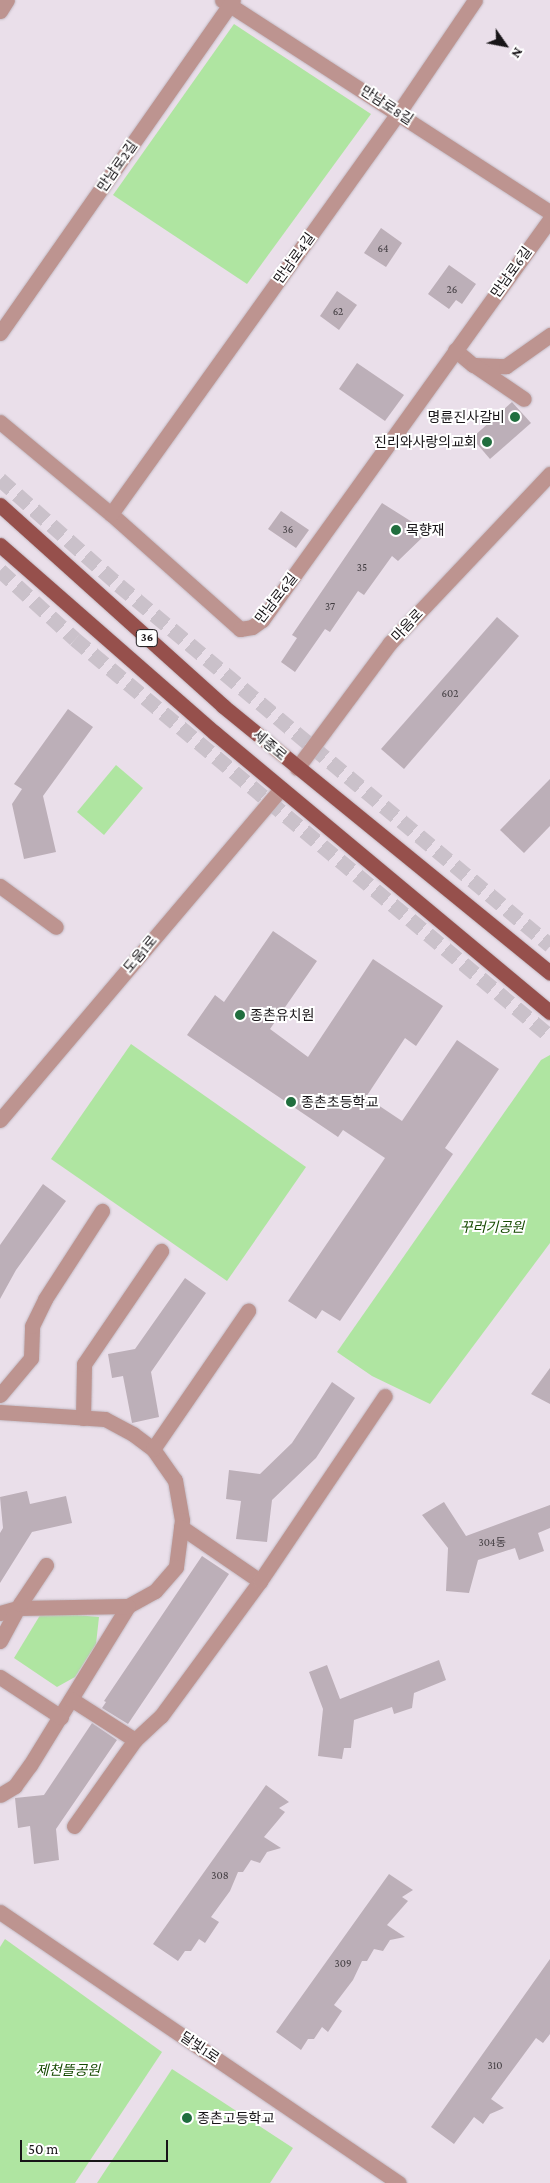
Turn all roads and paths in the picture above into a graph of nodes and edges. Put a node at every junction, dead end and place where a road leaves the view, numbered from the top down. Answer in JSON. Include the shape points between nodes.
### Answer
{"nodes":[{"id":1,"x":7,"y":0,"type":"edge"},
{"id":2,"x":475,"y":0,"type":"edge"},
{"id":3,"x":228,"y":2,"type":"edge"},
{"id":4,"x":0,"y":10,"type":"edge"},
{"id":5,"x":399,"y":112,"type":"junction"},
{"id":6,"x":550,"y":212,"type":"edge"},
{"id":7,"x":550,"y":219,"type":"edge"},
{"id":8,"x":0,"y":333,"type":"edge"},
{"id":9,"x":550,"y":335,"type":"edge"},
{"id":10,"x":455,"y":350,"type":"junction"},
{"id":11,"x":473,"y":364,"type":"junction"},
{"id":12,"x":524,"y":399,"type":"dead end"},
{"id":13,"x":0,"y":422,"type":"edge"},
{"id":14,"x":550,"y":474,"type":"edge"},
{"id":15,"x":0,"y":505,"type":"edge"},
{"id":16,"x":111,"y":514,"type":"junction"},
{"id":17,"x":0,"y":545,"type":"edge"},
{"id":18,"x":298,"y":768,"type":"junction"},
{"id":19,"x":281,"y":789,"type":"junction"},
{"id":20,"x":0,"y":886,"type":"edge"},
{"id":21,"x":56,"y":927,"type":"dead end"},
{"id":22,"x":550,"y":973,"type":"edge"},
{"id":23,"x":550,"y":1012,"type":"edge"},
{"id":24,"x":0,"y":1120,"type":"edge"},
{"id":25,"x":102,"y":1211,"type":"dead end"},
{"id":26,"x":161,"y":1251,"type":"dead end"},
{"id":27,"x":248,"y":1310,"type":"dead end"},
{"id":28,"x":0,"y":1395,"type":"edge"},
{"id":29,"x":385,"y":1396,"type":"dead end"},
{"id":30,"x":0,"y":1412,"type":"edge"},
{"id":31,"x":83,"y":1418,"type":"junction"},
{"id":32,"x":153,"y":1449,"type":"junction"},
{"id":33,"x":181,"y":1527,"type":"junction"},
{"id":34,"x":46,"y":1565,"type":"dead end"},
{"id":35,"x":260,"y":1581,"type":"junction"},
{"id":36,"x":128,"y":1606,"type":"junction"},
{"id":37,"x":18,"y":1608,"type":"junction"},
{"id":38,"x":0,"y":1613,"type":"edge"},
{"id":39,"x":0,"y":1641,"type":"edge"},
{"id":40,"x":0,"y":1677,"type":"edge"},
{"id":41,"x":71,"y":1699,"type":"junction"},
{"id":42,"x":60,"y":1717,"type":"junction"},
{"id":43,"x":135,"y":1740,"type":"junction"},
{"id":44,"x":0,"y":1795,"type":"edge"},
{"id":45,"x":74,"y":1826,"type":"dead end"},
{"id":46,"x":0,"y":1912,"type":"edge"},
{"id":47,"x":399,"y":2183,"type":"edge"}],
"edges":[{"from":1,"to":4,"type":"street"},
{"from":2,"to":5,"type":"street","name":"만남로4길"},
{"from":3,"to":5,"type":"street","name":"만남로8길"},
{"from":3,"to":8,"type":"street","name":"만남로2길"},
{"from":5,"to":6,"type":"street","name":"만남로8길"},
{"from":5,"to":16,"type":"street","name":"만남로4길"},
{"from":7,"to":10,"type":"street","name":"만남로6길"},
{"from":9,"to":11,"type":"street","via":[[506,366]]},
{"from":10,"to":11,"type":"street"},
{"from":10,"to":16,"type":"street","name":"만남로6길","via":[[262,620],[252,627],[240,628]]},
{"from":11,"to":12,"type":"street"},
{"from":13,"to":16,"type":"street","name":"만남로6길"},
{"from":14,"to":18,"type":"street","name":"마음로","via":[[390,643]]},
{"from":15,"to":18,"type":"main road","name":"세종로","number":"36","via":[[223,706]]},
{"from":17,"to":19,"type":"main road","name":"세종로","number":"36"},
{"from":18,"to":19,"type":"main road","name":"마음로"},
{"from":18,"to":22,"type":"main road","name":"세종로","number":"36"},
{"from":19,"to":23,"type":"main road","name":"세종로","number":"36"},
{"from":19,"to":24,"type":"street","name":"도움1로"},
{"from":20,"to":21,"type":"street"},
{"from":25,"to":28,"type":"street","via":[[45,1299],[32,1326],[31,1358]]},
{"from":26,"to":31,"type":"street","via":[[84,1364]]},
{"from":27,"to":32,"type":"street"},
{"from":29,"to":35,"type":"street"},
{"from":30,"to":31,"type":"street"},
{"from":31,"to":32,"type":"street","via":[[105,1419],[134,1434]]},
{"from":32,"to":33,"type":"street","via":[[175,1480]]},
{"from":33,"to":35,"type":"street"},
{"from":33,"to":36,"type":"street","via":[[176,1567],[155,1591]]},
{"from":34,"to":37,"type":"street"},
{"from":35,"to":43,"type":"street","via":[[161,1716]]},
{"from":36,"to":37,"type":"street"},
{"from":36,"to":41,"type":"street"},
{"from":37,"to":38,"type":"street"},
{"from":37,"to":39,"type":"street"},
{"from":40,"to":42,"type":"street"},
{"from":41,"to":42,"type":"street"},
{"from":41,"to":43,"type":"street"},
{"from":42,"to":44,"type":"street","via":[[15,1786]]},
{"from":43,"to":45,"type":"street"},
{"from":46,"to":47,"type":"street","name":"달빛1로"}]}
